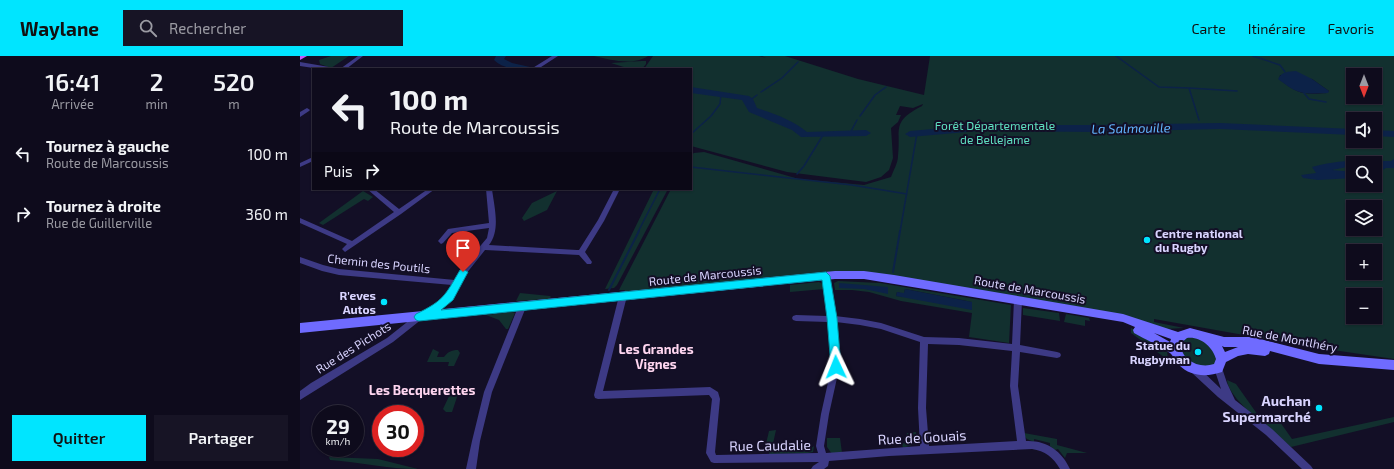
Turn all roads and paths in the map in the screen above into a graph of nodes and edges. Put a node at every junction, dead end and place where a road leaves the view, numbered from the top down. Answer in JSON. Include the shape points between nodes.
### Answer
{"nodes":[{"id":1,"x":303,"y":56,"type":"edge"},
{"id":2,"x":361,"y":56,"type":"edge"},
{"id":3,"x":556,"y":56,"type":"edge"},
{"id":4,"x":300,"y":58,"type":"edge"},
{"id":5,"x":300,"y":64,"type":"edge"},
{"id":6,"x":323,"y":68,"type":"edge"},
{"id":7,"x":344,"y":68,"type":"edge"},
{"id":8,"x":536,"y":68,"type":"edge"},
{"id":9,"x":308,"y":110,"type":"dead end"},
{"id":10,"x":300,"y":115,"type":"edge"},
{"id":11,"x":312,"y":159,"type":"edge"},
{"id":12,"x":300,"y":165,"type":"edge"},
{"id":13,"x":371,"y":190,"type":"edge"},
{"id":14,"x":431,"y":190,"type":"edge"},
{"id":15,"x":489,"y":190,"type":"edge"},
{"id":16,"x":616,"y":190,"type":"edge"},
{"id":17,"x":399,"y":212,"type":"junction"},
{"id":18,"x":300,"y":220,"type":"edge"},
{"id":19,"x":492,"y":224,"type":"junction"},
{"id":20,"x":441,"y":241,"type":"dead end"},
{"id":21,"x":352,"y":244,"type":"junction"},
{"id":22,"x":484,"y":247,"type":"junction"},
{"id":23,"x":345,"y":249,"type":"dead end"},
{"id":24,"x":581,"y":252,"type":"junction"},
{"id":25,"x":300,"y":260,"type":"edge"},
{"id":26,"x":589,"y":262,"type":"dead end"},
{"id":27,"x":826,"y":276,"type":"junction"},
{"id":28,"x":457,"y":284,"type":"junction"},
{"id":29,"x":623,"y":296,"type":"junction"},
{"id":30,"x":1018,"y":300,"type":"junction"},
{"id":31,"x":522,"y":307,"type":"junction"},
{"id":32,"x":419,"y":317,"type":"junction"},
{"id":33,"x":1111,"y":317,"type":"junction"},
{"id":34,"x":796,"y":318,"type":"dead end"},
{"id":35,"x":832,"y":318,"type":"junction"},
{"id":36,"x":300,"y":328,"type":"edge"},
{"id":37,"x":1178,"y":337,"type":"junction"},
{"id":38,"x":1205,"y":337,"type":"junction"},
{"id":39,"x":924,"y":340,"type":"junction"},
{"id":40,"x":1015,"y":348,"type":"junction"},
{"id":41,"x":1175,"y":350,"type":"junction"},
{"id":42,"x":1057,"y":355,"type":"dead end"},
{"id":43,"x":1220,"y":364,"type":"junction"},
{"id":44,"x":1394,"y":365,"type":"edge"},
{"id":45,"x":1194,"y":369,"type":"junction"},
{"id":46,"x":1394,"y":369,"type":"edge"},
{"id":47,"x":300,"y":396,"type":"edge"},
{"id":48,"x":1233,"y":404,"type":"junction"},
{"id":49,"x":1022,"y":446,"type":"junction"},
{"id":50,"x":926,"y":450,"type":"junction"},
{"id":51,"x":824,"y":457,"type":"junction"},
{"id":52,"x":471,"y":469,"type":"edge"},
{"id":53,"x":816,"y":469,"type":"edge"},
{"id":54,"x":1065,"y":469,"type":"edge"},
{"id":55,"x":1308,"y":469,"type":"edge"}],
"edges":[{"from":1,"to":4,"type":"main road"},
{"from":2,"to":7,"type":"street"},
{"from":3,"to":8,"type":"street"},
{"from":5,"to":6,"type":"street"},
{"from":9,"to":10,"type":"street"},
{"from":11,"to":12,"type":"street"},
{"from":13,"to":17,"type":"street"},
{"from":14,"to":17,"type":"street"},
{"from":15,"to":19,"type":"street","name":"Rue des Pichots"},
{"from":16,"to":24,"type":"street"},
{"from":17,"to":21,"type":"street"},
{"from":18,"to":21,"type":"street"},
{"from":19,"to":20,"type":"street","via":[[450,231]]},
{"from":19,"to":22,"type":"street","name":"Rue des Pichots","via":[[490,240]]},
{"from":21,"to":23,"type":"street"},
{"from":22,"to":24,"type":"street","via":[[577,254]]},
{"from":22,"to":28,"type":"street","name":"Rue des Pichots","via":[[463,272]]},
{"from":24,"to":26,"type":"street"},
{"from":25,"to":28,"type":"street","name":"Chemin des Poutils","via":[[339,272]]},
{"from":27,"to":29,"type":"main road","name":"Route de Marcoussis"},
{"from":27,"to":30,"type":"main road","name":"Route de Marcoussis","via":[[864,275]]},
{"from":27,"to":35,"type":"street"},
{"from":28,"to":32,"type":"street","name":"Rue des Pichots","via":[[439,307]]},
{"from":29,"to":31,"type":"main road","name":"Route de Marcoussis"},
{"from":29,"to":51,"type":"street","name":"Rue Caudalie","via":[[598,395],[710,391],[716,399],[710,453],[714,459]]},
{"from":30,"to":33,"type":"main road","name":"Route de Marcoussis"},
{"from":30,"to":40,"type":"street"},
{"from":31,"to":32,"type":"main road","name":"Route de Marcoussis"},
{"from":31,"to":52,"type":"street","via":[[488,392]]},
{"from":32,"to":36,"type":"main road","name":"Route de Marcoussis"},
{"from":32,"to":47,"type":"street","name":"Rue des Pichots","via":[[390,340]]},
{"from":33,"to":37,"type":"main road","via":[[1123,318]]},
{"from":33,"to":41,"type":"main road"},
{"from":34,"to":35,"type":"street"},
{"from":35,"to":39,"type":"street","via":[[882,326]]},
{"from":35,"to":51,"type":"street","via":[[836,360],[820,446]]},
{"from":37,"to":38,"type":"main road","via":[[1190,334]]},
{"from":37,"to":41,"type":"main road","via":[[1174,345]]},
{"from":38,"to":43,"type":"main road","via":[[1217,347]]},
{"from":38,"to":44,"type":"main road","name":"Rue de Montlhéry","via":[[1224,342],[1252,342],[1319,359]]},
{"from":39,"to":40,"type":"street"},
{"from":39,"to":50,"type":"street","via":[[922,410]]},
{"from":40,"to":42,"type":"street"},
{"from":40,"to":49,"type":"street","via":[[1015,402]]},
{"from":41,"to":45,"type":"main road","via":[[1183,362]]},
{"from":43,"to":45,"type":"main road","via":[[1208,372]]},
{"from":43,"to":46,"type":"main road","name":"Rue de Montlhéry","via":[[1236,351],[1262,350],[1321,365]]},
{"from":43,"to":48,"type":"street","via":[[1223,384]]},
{"from":45,"to":48,"type":"street"},
{"from":48,"to":55,"type":"street","via":[[1269,432]]},
{"from":49,"to":50,"type":"street","name":"Rue de Gouais"},
{"from":49,"to":54,"type":"street","name":"Rue de Gouais","via":[[1047,448],[1058,456]]},
{"from":50,"to":51,"type":"street","name":"Rue de Gouais"},
{"from":51,"to":53,"type":"street","via":[[824,463]]}]}
